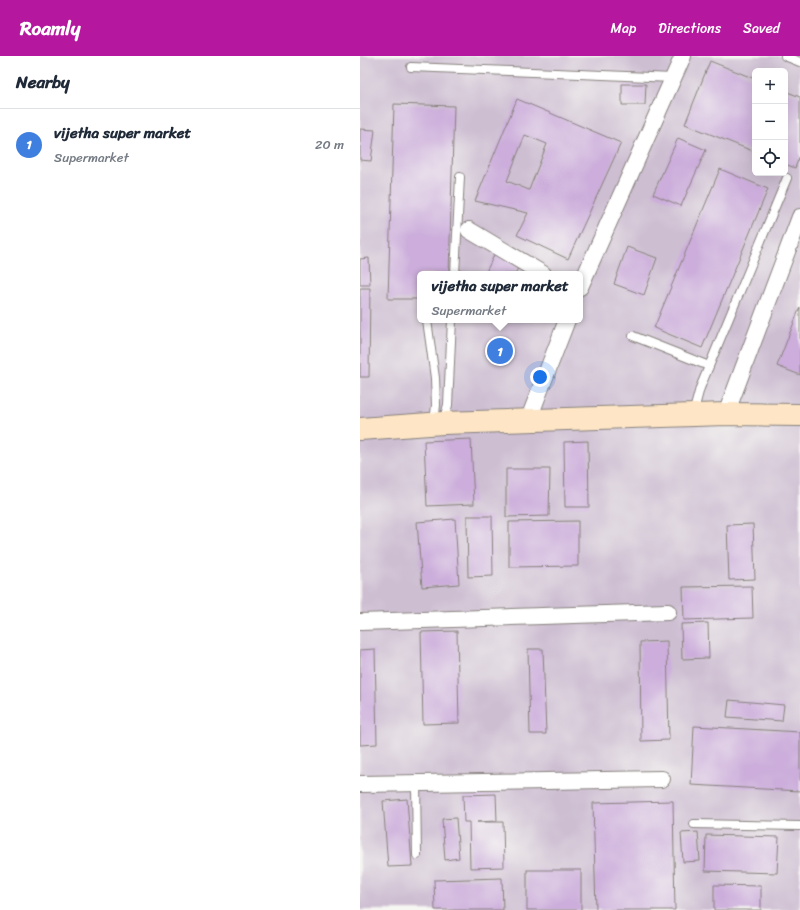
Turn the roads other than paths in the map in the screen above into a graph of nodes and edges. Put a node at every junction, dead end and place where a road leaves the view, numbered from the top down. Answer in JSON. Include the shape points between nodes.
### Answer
{"nodes":[{"id":1,"x":684,"y":56,"type":"edge"},
{"id":2,"x":785,"y":56,"type":"edge"},
{"id":3,"x":800,"y":62,"type":"edge"},
{"id":4,"x":411,"y":67,"type":"dead end"},
{"id":5,"x":673,"y":78,"type":"junction"},
{"id":6,"x":460,"y":177,"type":"dead end"},
{"id":7,"x":787,"y":178,"type":"dead end"},
{"id":8,"x":800,"y":217,"type":"edge"},
{"id":9,"x":469,"y":230,"type":"dead end"},
{"id":10,"x":455,"y":271,"type":"edge"},
{"id":11,"x":538,"y":271,"type":"edge"},
{"id":12,"x":583,"y":281,"type":"edge"},
{"id":13,"x":427,"y":323,"type":"edge"},
{"id":14,"x":452,"y":323,"type":"edge"},
{"id":15,"x":566,"y":323,"type":"edge"},
{"id":16,"x":633,"y":336,"type":"dead end"},
{"id":17,"x":709,"y":366,"type":"junction"},
{"id":18,"x":726,"y":414,"type":"junction"},
{"id":19,"x":693,"y":415,"type":"junction"},
{"id":20,"x":800,"y":415,"type":"edge"},
{"id":21,"x":528,"y":421,"type":"junction"},
{"id":22,"x":438,"y":423,"type":"junction"},
{"id":23,"x":360,"y":429,"type":"edge"},
{"id":24,"x":668,"y":612,"type":"dead end"},
{"id":25,"x":360,"y":622,"type":"edge"},
{"id":26,"x":662,"y":779,"type":"dead end"},
{"id":27,"x":416,"y":783,"type":"junction"},
{"id":28,"x":360,"y":784,"type":"edge"},
{"id":29,"x":694,"y":824,"type":"dead end"},
{"id":30,"x":800,"y":826,"type":"edge"},
{"id":31,"x":417,"y":855,"type":"dead end"}],
"edges":[{"from":1,"to":5,"type":"street"},
{"from":2,"to":3,"type":"lane"},
{"from":4,"to":5,"type":"lane"},
{"from":5,"to":12,"type":"street"},
{"from":6,"to":10,"type":"lane"},
{"from":7,"to":17,"type":"lane"},
{"from":8,"to":18,"type":"street"},
{"from":9,"to":11,"type":"street"},
{"from":13,"to":22,"type":"lane"},
{"from":14,"to":22,"type":"lane","via":[[448,405]]},
{"from":15,"to":21,"type":"street"},
{"from":16,"to":17,"type":"lane"},
{"from":17,"to":19,"type":"lane"},
{"from":18,"to":19,"type":"street"},
{"from":18,"to":20,"type":"street"},
{"from":19,"to":21,"type":"street"},
{"from":21,"to":22,"type":"street"},
{"from":22,"to":23,"type":"street"},
{"from":24,"to":25,"type":"street"},
{"from":26,"to":27,"type":"street"},
{"from":27,"to":28,"type":"street"},
{"from":27,"to":31,"type":"lane"},
{"from":29,"to":30,"type":"lane"}]}
